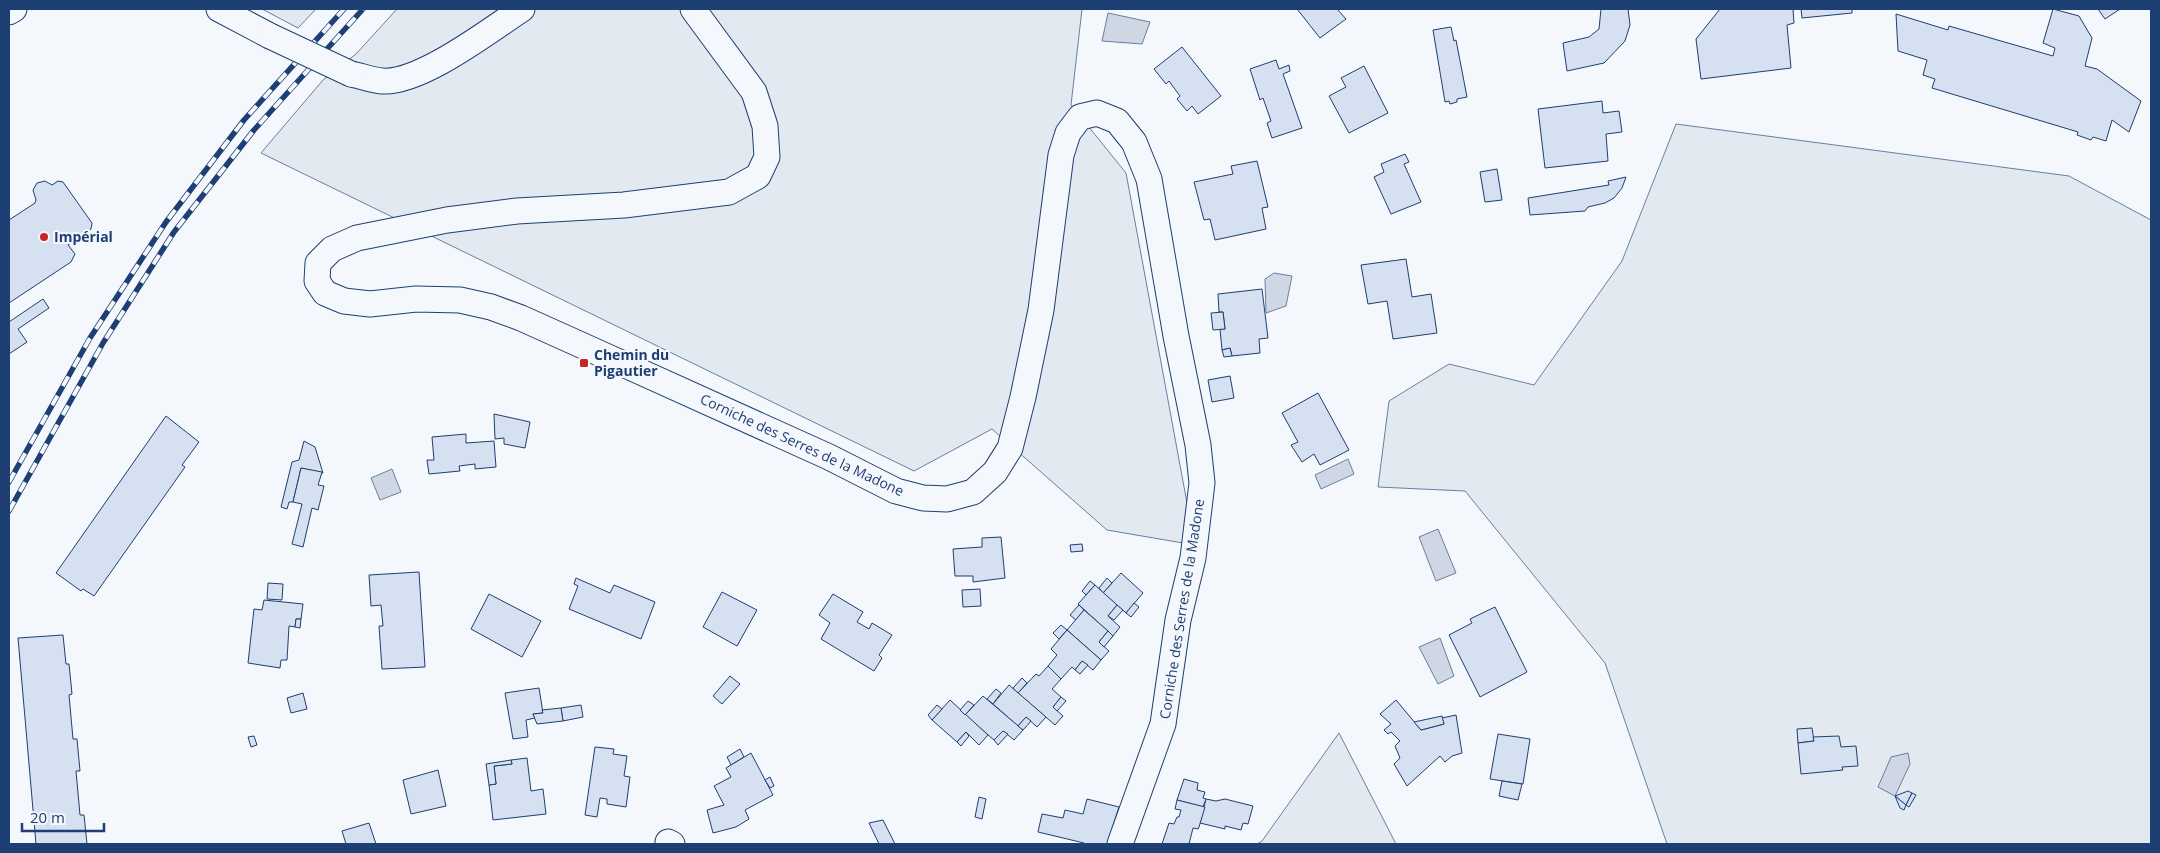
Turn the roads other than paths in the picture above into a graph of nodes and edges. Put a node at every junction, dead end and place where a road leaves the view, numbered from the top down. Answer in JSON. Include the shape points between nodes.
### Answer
{"nodes":[{"id":1,"x":14,"y":9,"type":"edge"},
{"id":2,"x":219,"y":9,"type":"edge"},
{"id":3,"x":522,"y":9,"type":"edge"},
{"id":4,"x":693,"y":9,"type":"edge"},
{"id":5,"x":9,"y":12,"type":"edge"},
{"id":6,"x":1120,"y":844,"type":"edge"}],
"edges":[{"from":1,"to":5,"type":"street"},
{"from":2,"to":3,"type":"street","bridge":true,"via":[[351,74],[383,81],[416,74],[451,56]]},
{"from":4,"to":6,"type":"street","name":"Corniche des Serres de la Madone","via":[[754,92],[765,126],[767,157],[758,176],[729,192],[624,205],[517,211],[447,220],[357,238],[332,249],[318,263],[317,281],[324,293],[344,301],[370,304],[416,299],[460,300],[491,307],[590,348],[896,491],[923,498],[948,499],[973,492],[995,472],[1010,448],[1041,310],[1061,155],[1068,133],[1080,117],[1097,113],[1117,121],[1134,142],[1149,179],[1198,445],[1202,483],[1193,558],[1178,620],[1163,724]]}]}
